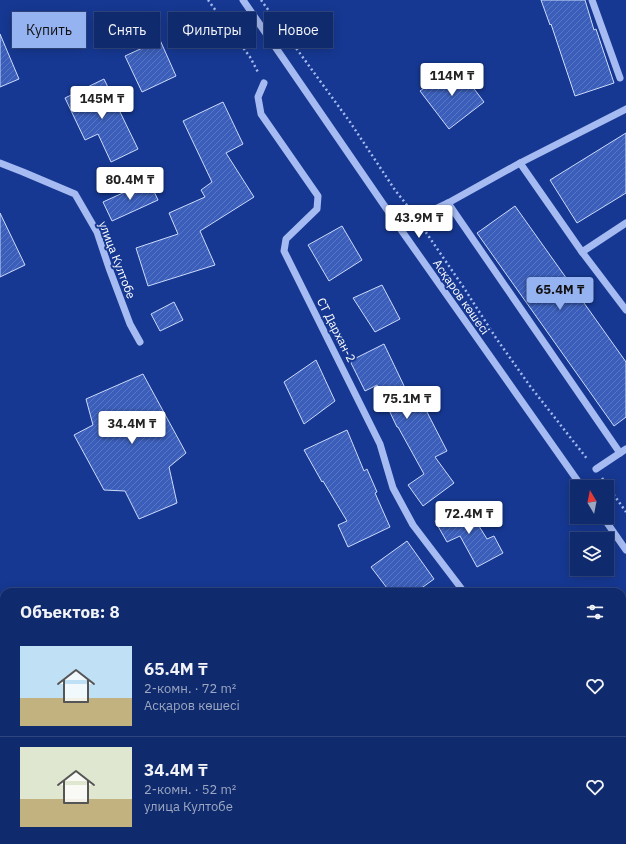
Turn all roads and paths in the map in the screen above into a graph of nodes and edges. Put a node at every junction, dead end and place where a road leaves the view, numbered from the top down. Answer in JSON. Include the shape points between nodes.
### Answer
{"nodes":[{"id":1,"x":208,"y":0,"type":"edge"},
{"id":2,"x":243,"y":0,"type":"edge"},
{"id":3,"x":261,"y":0,"type":"edge"},
{"id":4,"x":592,"y":0,"type":"edge"},
{"id":5,"x":620,"y":78,"type":"dead end"},
{"id":6,"x":264,"y":83,"type":"joint"},
{"id":7,"x":626,"y":109,"type":"edge"},
{"id":8,"x":0,"y":163,"type":"edge"},
{"id":9,"x":520,"y":163,"type":"junction"},
{"id":10,"x":448,"y":203,"type":"junction"},
{"id":11,"x":416,"y":218,"type":"junction"},
{"id":12,"x":626,"y":223,"type":"edge"},
{"id":13,"x":399,"y":227,"type":"junction"},
{"id":14,"x":582,"y":252,"type":"junction"},
{"id":15,"x":626,"y":310,"type":"edge"},
{"id":16,"x":140,"y":342,"type":"dead end"},
{"id":17,"x":623,"y":451,"type":"edge"},
{"id":18,"x":596,"y":470,"type":"junction"},
{"id":19,"x":577,"y":480,"type":"edge"},
{"id":20,"x":626,"y":512,"type":"edge"},
{"id":21,"x":608,"y":524,"type":"edge"},
{"id":22,"x":626,"y":550,"type":"edge"},
{"id":23,"x":461,"y":588,"type":"edge"}],
"edges":[{"from":1,"to":6,"type":"path","via":[[250,57]]},
{"from":2,"to":13,"type":"street","name":"Асқаров көшесі"},
{"from":3,"to":11,"type":"path"},
{"from":4,"to":5,"type":"street"},
{"from":6,"to":23,"type":"street","name":"СТ Дархан-2","via":[[258,97],[262,114],[318,196],[317,209],[286,239],[284,251],[380,444],[393,488],[409,519]]},
{"from":7,"to":9,"type":"street"},
{"from":8,"to":16,"type":"street","name":"улица Култобе","via":[[75,194],[97,232],[130,324]]},
{"from":9,"to":10,"type":"street"},
{"from":9,"to":14,"type":"street"},
{"from":10,"to":11,"type":"street"},
{"from":10,"to":17,"type":"street"},
{"from":11,"to":13,"type":"street"},
{"from":11,"to":18,"type":"path","via":[[530,386]]},
{"from":12,"to":14,"type":"street"},
{"from":13,"to":19,"type":"street","name":"Асқаров көшесі"},
{"from":14,"to":15,"type":"street"},
{"from":17,"to":18,"type":"street"},
{"from":18,"to":20,"type":"path"},
{"from":21,"to":22,"type":"street"}]}
